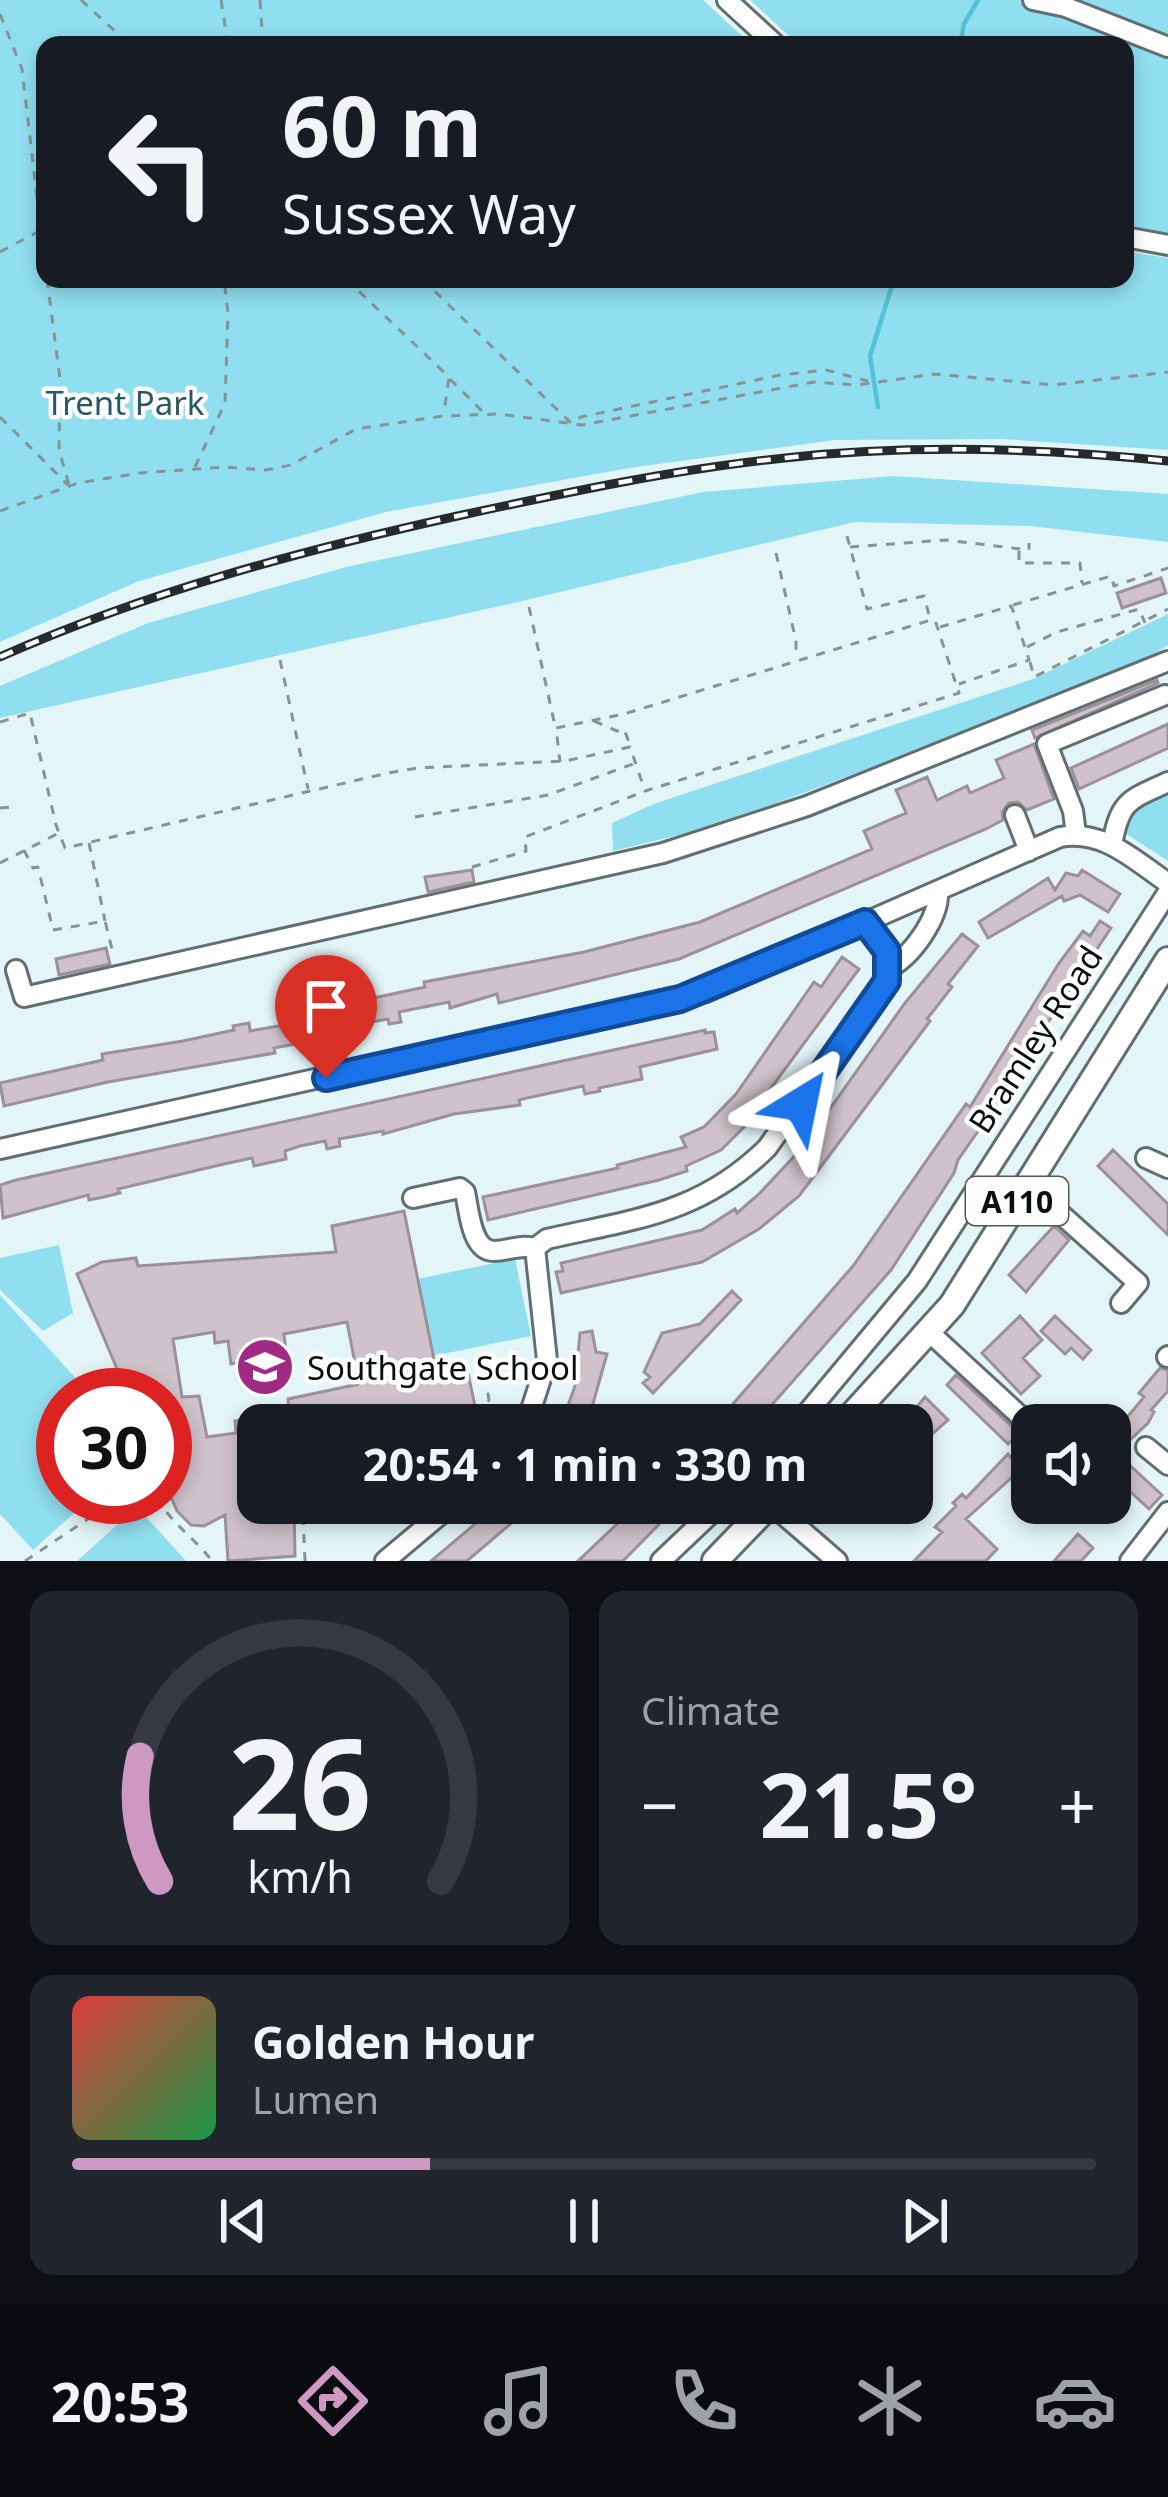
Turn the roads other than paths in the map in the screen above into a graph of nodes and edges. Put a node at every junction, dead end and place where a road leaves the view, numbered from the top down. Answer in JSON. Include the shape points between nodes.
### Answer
{"nodes":[{"id":1,"x":727,"y":0,"type":"edge"},
{"id":2,"x":1033,"y":0,"type":"edge"},
{"id":3,"x":766,"y":36,"type":"edge"},
{"id":4,"x":1168,"y":47,"type":"edge"},
{"id":5,"x":1134,"y":239,"type":"edge"},
{"id":6,"x":1168,"y":245,"type":"edge"},
{"id":7,"x":1168,"y":661,"type":"edge"},
{"id":8,"x":1165,"y":695,"type":"edge"},
{"id":9,"x":1168,"y":782,"type":"edge"},
{"id":10,"x":1015,"y":815,"type":"dead end"},
{"id":11,"x":1076,"y":834,"type":"junction"},
{"id":12,"x":1112,"y":844,"type":"junction"},
{"id":13,"x":1029,"y":851,"type":"junction"},
{"id":14,"x":1168,"y":888,"type":"edge"},
{"id":15,"x":938,"y":891,"type":"junction"},
{"id":16,"x":865,"y":922,"type":"junction"},
{"id":17,"x":1168,"y":960,"type":"edge"},
{"id":18,"x":890,"y":968,"type":"junction"},
{"id":19,"x":16,"y":970,"type":"dead end"},
{"id":20,"x":0,"y":1149,"type":"edge"},
{"id":21,"x":1146,"y":1158,"type":"dead end"},
{"id":22,"x":1168,"y":1168,"type":"edge"},
{"id":23,"x":1027,"y":1184,"type":"junction"},
{"id":24,"x":413,"y":1198,"type":"dead end"},
{"id":25,"x":535,"y":1248,"type":"junction"},
{"id":26,"x":917,"y":1282,"type":"junction"},
{"id":27,"x":1121,"y":1303,"type":"dead end"},
{"id":28,"x":952,"y":1305,"type":"junction"},
{"id":29,"x":929,"y":1332,"type":"junction"},
{"id":30,"x":533,"y":1404,"type":"edge"},
{"id":31,"x":815,"y":1404,"type":"edge"},
{"id":32,"x":862,"y":1404,"type":"edge"},
{"id":33,"x":1011,"y":1408,"type":"edge"},
{"id":34,"x":1146,"y":1447,"type":"dead end"},
{"id":35,"x":1168,"y":1465,"type":"edge"},
{"id":36,"x":1168,"y":1512,"type":"edge"},
{"id":37,"x":429,"y":1524,"type":"edge"},
{"id":38,"x":700,"y":1524,"type":"edge"},
{"id":39,"x":745,"y":1524,"type":"edge"},
{"id":40,"x":784,"y":1524,"type":"edge"},
{"id":41,"x":385,"y":1561,"type":"edge"},
{"id":42,"x":661,"y":1561,"type":"edge"},
{"id":43,"x":715,"y":1561,"type":"edge"},
{"id":44,"x":837,"y":1561,"type":"edge"},
{"id":45,"x":1130,"y":1561,"type":"edge"}],
"edges":[{"from":1,"to":3,"type":"street"},
{"from":2,"to":4,"type":"street"},
{"from":5,"to":6,"type":"street"},
{"from":7,"to":19,"type":"street","via":[[807,806],[663,854],[25,997]]},
{"from":8,"to":11,"type":"street","via":[[1047,744]]},
{"from":9,"to":12,"type":"street","via":[[1120,809]]},
{"from":10,"to":13,"type":"street"},
{"from":11,"to":12,"type":"street","name":"Bramley Road"},
{"from":11,"to":13,"type":"street"},
{"from":12,"to":14,"type":"street","name":"Bramley Road"},
{"from":13,"to":15,"type":"street"},
{"from":14,"to":26,"type":"street","name":"Bramley Road"},
{"from":15,"to":16,"type":"street"},
{"from":15,"to":18,"type":"street","via":[[939,905],[904,960]]},
{"from":16,"to":18,"type":"street"},
{"from":16,"to":20,"type":"street","via":[[680,999]]},
{"from":17,"to":23,"type":"main road","name":"Bramley Road","number":"A110"},
{"from":18,"to":25,"type":"street","via":[[801,1104],[746,1168],[687,1204]]},
{"from":21,"to":22,"type":"street"},
{"from":23,"to":27,"type":"street","via":[[1138,1283]]},
{"from":23,"to":28,"type":"main road","name":"Bramley Road","number":"A110"},
{"from":24,"to":25,"type":"street","via":[[460,1188],[483,1249]]},
{"from":25,"to":30,"type":"street","via":[[547,1360]]},
{"from":26,"to":28,"type":"street"},
{"from":26,"to":31,"type":"street","name":"Bramley Road"},
{"from":28,"to":29,"type":"main road","name":"Bramley Road","number":"A110"},
{"from":29,"to":32,"type":"main road","name":"Bramley Road","number":"A110"},
{"from":29,"to":33,"type":"street"},
{"from":34,"to":35,"type":"street"},
{"from":36,"to":45,"type":"street"},
{"from":37,"to":41,"type":"street"},
{"from":38,"to":42,"type":"street"},
{"from":39,"to":43,"type":"main road"},
{"from":40,"to":44,"type":"street"}]}
